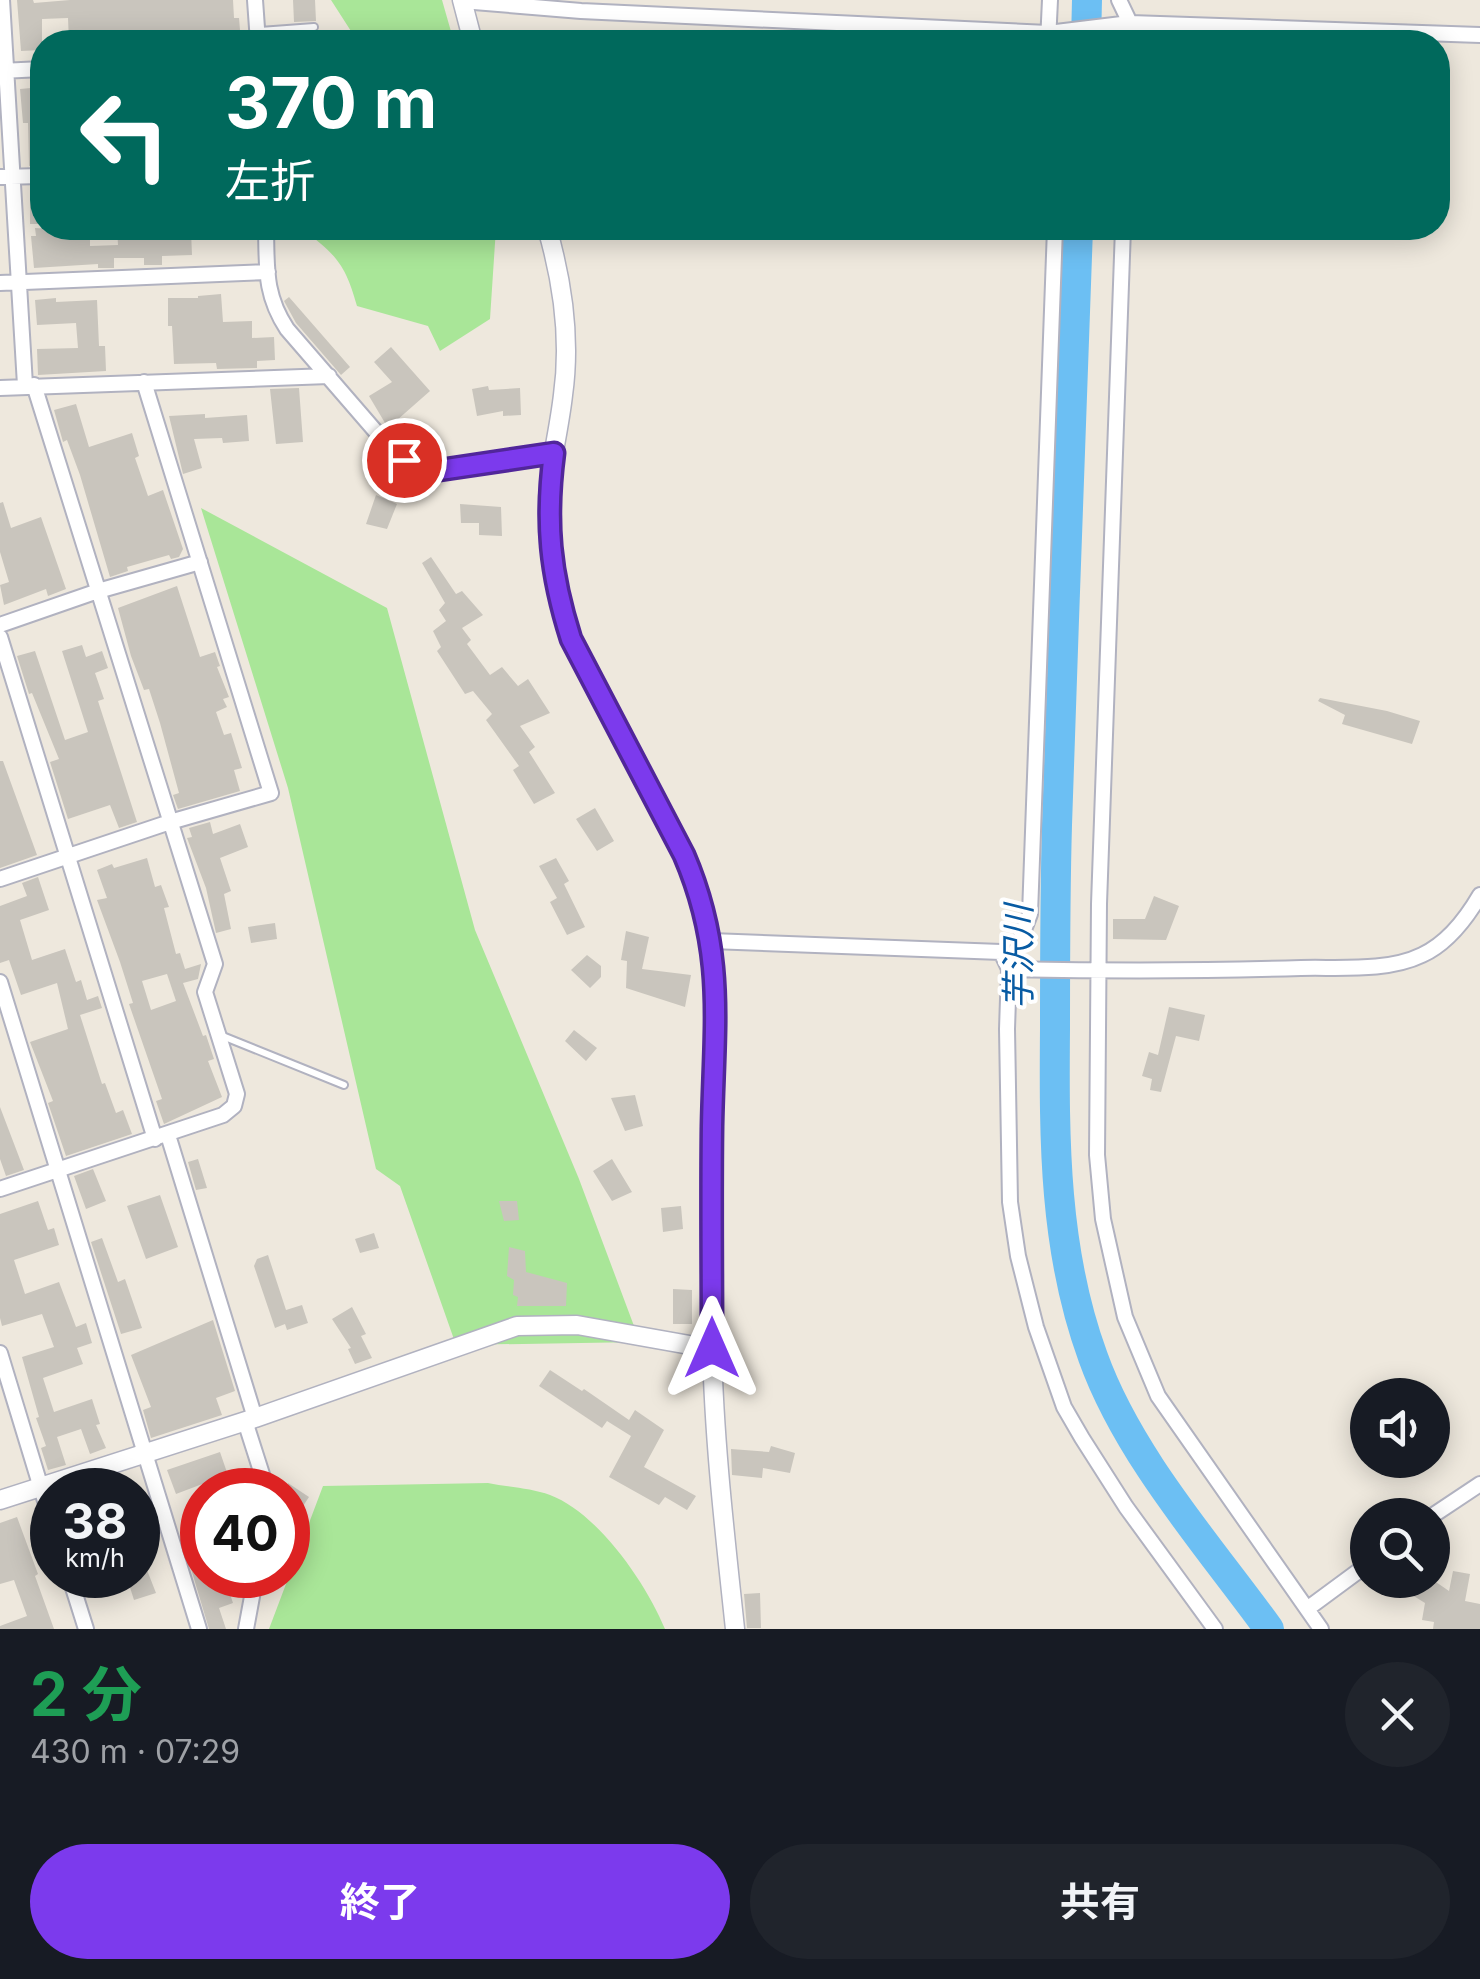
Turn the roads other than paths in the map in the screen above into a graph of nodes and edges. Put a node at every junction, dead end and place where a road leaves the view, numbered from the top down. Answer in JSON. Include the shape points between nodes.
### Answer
{"nodes":[{"id":1,"x":2,"y":0,"type":"edge"},
{"id":2,"x":256,"y":0,"type":"edge"},
{"id":3,"x":462,"y":0,"type":"edge"},
{"id":4,"x":1050,"y":0,"type":"edge"},
{"id":5,"x":1119,"y":0,"type":"edge"},
{"id":6,"x":1130,"y":23,"type":"junction"},
{"id":7,"x":314,"y":27,"type":"dead end"},
{"id":8,"x":258,"y":30,"type":"edge"},
{"id":9,"x":297,"y":30,"type":"edge"},
{"id":10,"x":470,"y":30,"type":"edge"},
{"id":11,"x":943,"y":30,"type":"edge"},
{"id":12,"x":1052,"y":30,"type":"edge"},
{"id":13,"x":1088,"y":30,"type":"edge"},
{"id":14,"x":1130,"y":30,"type":"edge"},
{"id":15,"x":1334,"y":30,"type":"edge"},
{"id":16,"x":1450,"y":34,"type":"edge"},
{"id":17,"x":1480,"y":35,"type":"edge"},
{"id":18,"x":30,"y":70,"type":"edge"},
{"id":19,"x":3,"y":72,"type":"edge"},
{"id":20,"x":7,"y":177,"type":"edge"},
{"id":21,"x":267,"y":240,"type":"edge"},
{"id":22,"x":550,"y":240,"type":"edge"},
{"id":23,"x":1055,"y":240,"type":"edge"},
{"id":24,"x":1122,"y":240,"type":"edge"},
{"id":25,"x":268,"y":272,"type":"junction"},
{"id":26,"x":18,"y":282,"type":"junction"},
{"id":27,"x":0,"y":283,"type":"edge"},
{"id":28,"x":330,"y":376,"type":"junction"},
{"id":29,"x":144,"y":382,"type":"junction"},
{"id":30,"x":30,"y":385,"type":"junction"},
{"id":31,"x":0,"y":388,"type":"edge"},
{"id":32,"x":554,"y":453,"type":"junction"},
{"id":33,"x":200,"y":562,"type":"junction"},
{"id":34,"x":98,"y":591,"type":"junction"},
{"id":35,"x":0,"y":625,"type":"edge"},
{"id":36,"x":0,"y":637,"type":"edge"},
{"id":37,"x":170,"y":822,"type":"junction"},
{"id":38,"x":70,"y":858,"type":"junction"},
{"id":39,"x":0,"y":879,"type":"edge"},
{"id":40,"x":1479,"y":899,"type":"edge"},
{"id":41,"x":711,"y":941,"type":"junction"},
{"id":42,"x":1009,"y":969,"type":"junction"},
{"id":43,"x":1100,"y":971,"type":"junction"},
{"id":44,"x":0,"y":982,"type":"edge"},
{"id":45,"x":220,"y":1035,"type":"junction"},
{"id":46,"x":344,"y":1086,"type":"dead end"},
{"id":47,"x":161,"y":1137,"type":"junction"},
{"id":48,"x":57,"y":1171,"type":"junction"},
{"id":49,"x":0,"y":1189,"type":"edge"},
{"id":50,"x":712,"y":1348,"type":"junction"},
{"id":51,"x":0,"y":1353,"type":"edge"},
{"id":52,"x":250,"y":1419,"type":"junction"},
{"id":53,"x":144,"y":1454,"type":"junction"},
{"id":54,"x":35,"y":1468,"type":"edge"},
{"id":55,"x":102,"y":1468,"type":"edge"},
{"id":56,"x":262,"y":1468,"type":"edge"},
{"id":57,"x":1480,"y":1484,"type":"edge"},
{"id":58,"x":30,"y":1491,"type":"edge"},
{"id":59,"x":0,"y":1500,"type":"edge"},
{"id":60,"x":1450,"y":1504,"type":"edge"},
{"id":61,"x":1350,"y":1577,"type":"edge"},
{"id":62,"x":76,"y":1598,"type":"edge"},
{"id":63,"x":252,"y":1598,"type":"edge"},
{"id":64,"x":1306,"y":1610,"type":"junction"},
{"id":65,"x":86,"y":1629,"type":"edge"},
{"id":66,"x":199,"y":1629,"type":"edge"},
{"id":67,"x":246,"y":1629,"type":"edge"},
{"id":68,"x":735,"y":1629,"type":"edge"},
{"id":69,"x":1215,"y":1629,"type":"edge"},
{"id":70,"x":1321,"y":1629,"type":"edge"}],
"edges":[{"from":1,"to":19,"type":"street"},
{"from":2,"to":8,"type":"street"},
{"from":3,"to":10,"type":"street"},
{"from":3,"to":11,"type":"street"},
{"from":4,"to":12,"type":"street"},
{"from":5,"to":6,"type":"street"},
{"from":6,"to":13,"type":"street"},
{"from":6,"to":14,"type":"street"},
{"from":6,"to":15,"type":"street"},
{"from":7,"to":9,"type":"lane"},
{"from":16,"to":17,"type":"street"},
{"from":18,"to":19,"type":"street"},
{"from":19,"to":20,"type":"street"},
{"from":20,"to":26,"type":"street"},
{"from":21,"to":25,"type":"street"},
{"from":22,"to":32,"type":"street","via":[[567,347]]},
{"from":23,"to":42,"type":"street","via":[[1030,914]]},
{"from":24,"to":43,"type":"street"},
{"from":25,"to":26,"type":"street"},
{"from":25,"to":28,"type":"street","via":[[276,312]]},
{"from":26,"to":27,"type":"street"},
{"from":26,"to":30,"type":"street"},
{"from":28,"to":29,"type":"street"},
{"from":28,"to":32,"type":"street","via":[[390,448],[422,468]]},
{"from":29,"to":30,"type":"street"},
{"from":29,"to":33,"type":"street"},
{"from":30,"to":31,"type":"street"},
{"from":30,"to":34,"type":"street"},
{"from":32,"to":41,"type":"street","via":[[548,532],[571,639],[684,855]]},
{"from":33,"to":34,"type":"street"},
{"from":33,"to":37,"type":"street","via":[[271,793]]},
{"from":34,"to":35,"type":"street"},
{"from":34,"to":37,"type":"street"},
{"from":36,"to":38,"type":"street"},
{"from":37,"to":38,"type":"street"},
{"from":37,"to":45,"type":"street","via":[[216,964],[205,992]]},
{"from":38,"to":39,"type":"street"},
{"from":38,"to":47,"type":"street"},
{"from":40,"to":43,"type":"street","via":[[1444,941],[1400,962]]},
{"from":41,"to":42,"type":"street","via":[[1001,952]]},
{"from":41,"to":50,"type":"street","via":[[717,990]]},
{"from":42,"to":43,"type":"street"},
{"from":42,"to":69,"type":"street","via":[[1010,1202],[1036,1327],[1082,1438]]},
{"from":43,"to":64,"type":"street","via":[[1097,1155],[1125,1317],[1158,1396]]},
{"from":44,"to":48,"type":"street"},
{"from":45,"to":46,"type":"lane"},
{"from":45,"to":47,"type":"street","via":[[237,1094],[234,1106]]},
{"from":47,"to":48,"type":"street"},
{"from":47,"to":52,"type":"street"},
{"from":48,"to":49,"type":"street"},
{"from":48,"to":53,"type":"street"},
{"from":50,"to":52,"type":"street","via":[[577,1325],[517,1326]]},
{"from":50,"to":68,"type":"street"},
{"from":51,"to":54,"type":"street"},
{"from":52,"to":53,"type":"street"},
{"from":52,"to":56,"type":"street"},
{"from":53,"to":55,"type":"street"},
{"from":53,"to":66,"type":"street"},
{"from":57,"to":60,"type":"street"},
{"from":58,"to":59,"type":"street"},
{"from":61,"to":64,"type":"street"},
{"from":62,"to":65,"type":"street"},
{"from":63,"to":67,"type":"street"},
{"from":64,"to":70,"type":"street"}]}
